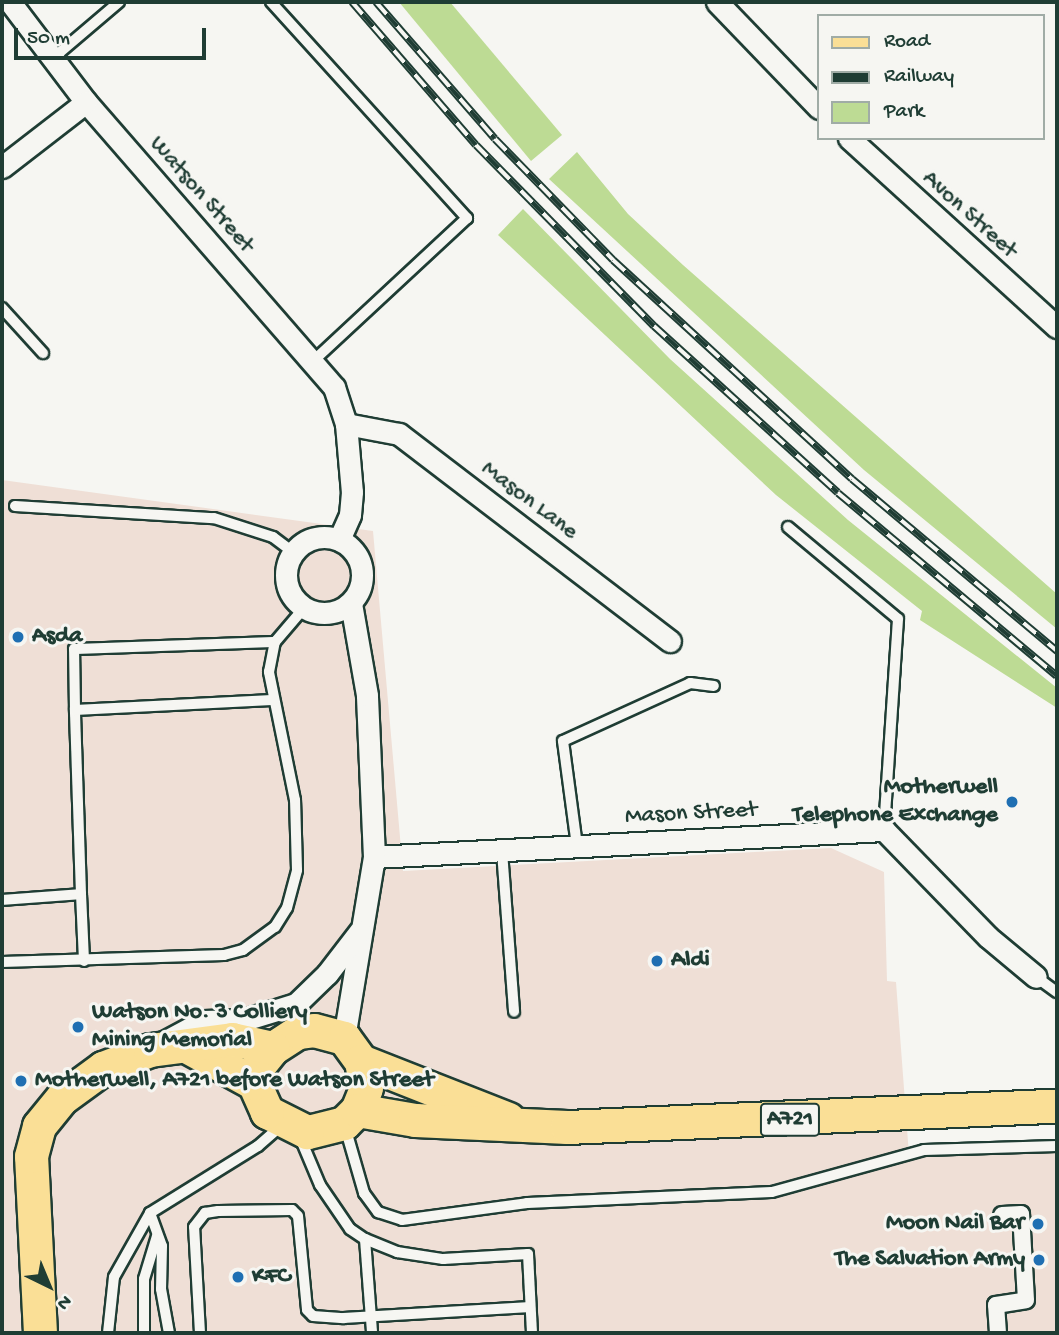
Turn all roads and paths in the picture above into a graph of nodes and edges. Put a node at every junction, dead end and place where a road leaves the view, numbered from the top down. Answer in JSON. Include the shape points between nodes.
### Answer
{"nodes":[{"id":1,"x":10,"y":2,"type":"edge"},
{"id":2,"x":119,"y":2,"type":"edge"},
{"id":3,"x":271,"y":2,"type":"edge"},
{"id":4,"x":717,"y":2,"type":"edge"},
{"id":5,"x":52,"y":59,"type":"junction"},
{"id":6,"x":86,"y":102,"type":"junction"},
{"id":7,"x":818,"y":107,"type":"edge"},
{"id":8,"x":851,"y":140,"type":"edge"},
{"id":9,"x":2,"y":167,"type":"edge"},
{"id":10,"x":2,"y":308,"type":"edge"},
{"id":11,"x":1057,"y":327,"type":"edge"},
{"id":12,"x":43,"y":353,"type":"dead end"},
{"id":13,"x":312,"y":362,"type":"junction"},
{"id":14,"x":346,"y":424,"type":"junction"},
{"id":15,"x":15,"y":506,"type":"dead end"},
{"id":16,"x":788,"y":527,"type":"dead end"},
{"id":17,"x":339,"y":540,"type":"junction"},
{"id":18,"x":293,"y":552,"type":"junction"},
{"id":19,"x":351,"y":603,"type":"junction"},
{"id":20,"x":304,"y":608,"type":"junction"},
{"id":21,"x":670,"y":641,"type":"dead end"},
{"id":22,"x":275,"y":642,"type":"junction"},
{"id":23,"x":714,"y":686,"type":"dead end"},
{"id":24,"x":272,"y":701,"type":"junction"},
{"id":25,"x":75,"y":709,"type":"junction"},
{"id":26,"x":884,"y":830,"type":"junction"},
{"id":27,"x":578,"y":846,"type":"junction"},
{"id":28,"x":502,"y":851,"type":"junction"},
{"id":29,"x":374,"y":857,"type":"junction"},
{"id":30,"x":80,"y":894,"type":"junction"},
{"id":31,"x":2,"y":900,"type":"edge"},
{"id":32,"x":363,"y":926,"type":"junction"},
{"id":33,"x":84,"y":961,"type":"junction"},
{"id":34,"x":2,"y":962,"type":"edge"},
{"id":35,"x":1036,"y":977,"type":"joint"},
{"id":36,"x":1057,"y":992,"type":"edge"},
{"id":37,"x":514,"y":1012,"type":"dead end"},
{"id":38,"x":188,"y":1047,"type":"junction"},
{"id":39,"x":273,"y":1048,"type":"junction"},
{"id":40,"x":150,"y":1050,"type":"junction"},
{"id":41,"x":352,"y":1050,"type":"junction"},
{"id":42,"x":254,"y":1083,"type":"junction"},
{"id":43,"x":1057,"y":1106,"type":"edge"},
{"id":44,"x":350,"y":1116,"type":"junction"},
{"id":45,"x":290,"y":1126,"type":"junction"},
{"id":46,"x":523,"y":1126,"type":"junction"},
{"id":47,"x":1057,"y":1146,"type":"edge"},
{"id":48,"x":150,"y":1213,"type":"junction"},
{"id":49,"x":1002,"y":1215,"type":"dead end"},
{"id":50,"x":157,"y":1236,"type":"junction"},
{"id":51,"x":365,"y":1239,"type":"junction"},
{"id":52,"x":530,"y":1307,"type":"junction"},
{"id":53,"x":371,"y":1315,"type":"junction"},
{"id":54,"x":40,"y":1333,"type":"edge"},
{"id":55,"x":107,"y":1333,"type":"edge"},
{"id":56,"x":144,"y":1333,"type":"edge"},
{"id":57,"x":169,"y":1333,"type":"edge"},
{"id":58,"x":200,"y":1333,"type":"edge"},
{"id":59,"x":372,"y":1333,"type":"edge"},
{"id":60,"x":532,"y":1333,"type":"edge"},
{"id":61,"x":998,"y":1333,"type":"edge"}],
"edges":[{"from":1,"to":5,"type":"street","name":"Watson Street"},
{"from":2,"to":5,"type":"lane"},
{"from":3,"to":13,"type":"lane","via":[[467,218]]},
{"from":4,"to":7,"type":"street"},
{"from":5,"to":6,"type":"street","name":"Watson Street"},
{"from":6,"to":9,"type":"street"},
{"from":6,"to":13,"type":"street","name":"Watson Street"},
{"from":8,"to":11,"type":"street","name":"Avon Street"},
{"from":10,"to":12,"type":"lane"},
{"from":13,"to":14,"type":"street","name":"Watson Street","via":[[334,387]]},
{"from":14,"to":17,"type":"street","name":"Watson Street","via":[[351,515]]},
{"from":14,"to":21,"type":"street","name":"Mason Lane","via":[[398,434]]},
{"from":15,"to":18,"type":"lane","via":[[214,518],[273,537]]},
{"from":16,"to":26,"type":"lane","via":[[898,619]]},
{"from":17,"to":18,"type":"street","via":[[314,538]]},
{"from":17,"to":19,"type":"street","via":[[357,556],[362,568],[358,593]]},
{"from":18,"to":20,"type":"street","via":[[286,576],[288,589]]},
{"from":19,"to":20,"type":"street","via":[[328,613]]},
{"from":19,"to":29,"type":"street","via":[[367,695]]},
{"from":20,"to":22,"type":"lane"},
{"from":22,"to":24,"type":"lane","via":[[269,672]]},
{"from":22,"to":25,"type":"lane","via":[[74,649]]},
{"from":23,"to":27,"type":"lane","via":[[690,683],[563,741]]},
{"from":24,"to":25,"type":"lane"},
{"from":24,"to":33,"type":"lane","via":[[295,800],[297,870],[287,908],[275,927],[243,950],[224,955]]},
{"from":25,"to":30,"type":"lane"},
{"from":26,"to":27,"type":"street","name":"Mason Street"},
{"from":26,"to":35,"type":"street","via":[[988,937]]},
{"from":27,"to":28,"type":"street","name":"Mason Street"},
{"from":28,"to":29,"type":"street","name":"Mason Street"},
{"from":28,"to":37,"type":"lane"},
{"from":29,"to":32,"type":"street"},
{"from":30,"to":31,"type":"lane"},
{"from":30,"to":33,"type":"lane"},
{"from":32,"to":40,"type":"street","via":[[327,974],[296,1004],[244,1020],[203,1021]]},
{"from":32,"to":41,"type":"street"},
{"from":33,"to":34,"type":"lane"},
{"from":35,"to":36,"type":"lane"},
{"from":38,"to":39,"type":"main road","via":[[232,1039]]},
{"from":38,"to":40,"type":"main road"},
{"from":38,"to":42,"type":"main road"},
{"from":39,"to":41,"type":"main road","number":"A721","via":[[298,1032],[328,1032]]},
{"from":39,"to":42,"type":"main road","via":[[259,1065]]},
{"from":40,"to":54,"type":"main road","via":[[103,1068],[62,1098],[39,1126],[31,1156]]},
{"from":41,"to":44,"type":"main road","via":[[366,1088]]},
{"from":41,"to":46,"type":"main road","number":"A721"},
{"from":42,"to":45,"type":"main road","via":[[267,1112]]},
{"from":43,"to":46,"type":"main road","number":"A721","via":[[779,1120]]},
{"from":44,"to":45,"type":"main road","number":"A721","via":[[307,1132]]},
{"from":44,"to":46,"type":"main road","number":"A721"},
{"from":44,"to":47,"type":"lane","via":[[363,1193],[390,1219],[527,1203],[772,1192],[924,1150]]},
{"from":45,"to":48,"type":"lane"},
{"from":45,"to":51,"type":"lane","via":[[320,1185],[350,1229]]},
{"from":48,"to":50,"type":"lane"},
{"from":48,"to":55,"type":"lane","via":[[114,1276]]},
{"from":49,"to":61,"type":"street","via":[[1021,1214],[1026,1300],[996,1305]]},
{"from":50,"to":56,"type":"lane","via":[[144,1279]]},
{"from":50,"to":57,"type":"lane","via":[[162,1246],[161,1289]]},
{"from":51,"to":52,"type":"lane","via":[[397,1252],[443,1259],[528,1254]]},
{"from":51,"to":53,"type":"lane"},
{"from":52,"to":53,"type":"lane"},
{"from":52,"to":60,"type":"lane"},
{"from":53,"to":58,"type":"lane","via":[[324,1319],[307,1310],[298,1216],[288,1207],[205,1213],[197,1219]]},
{"from":53,"to":59,"type":"lane"}]}
